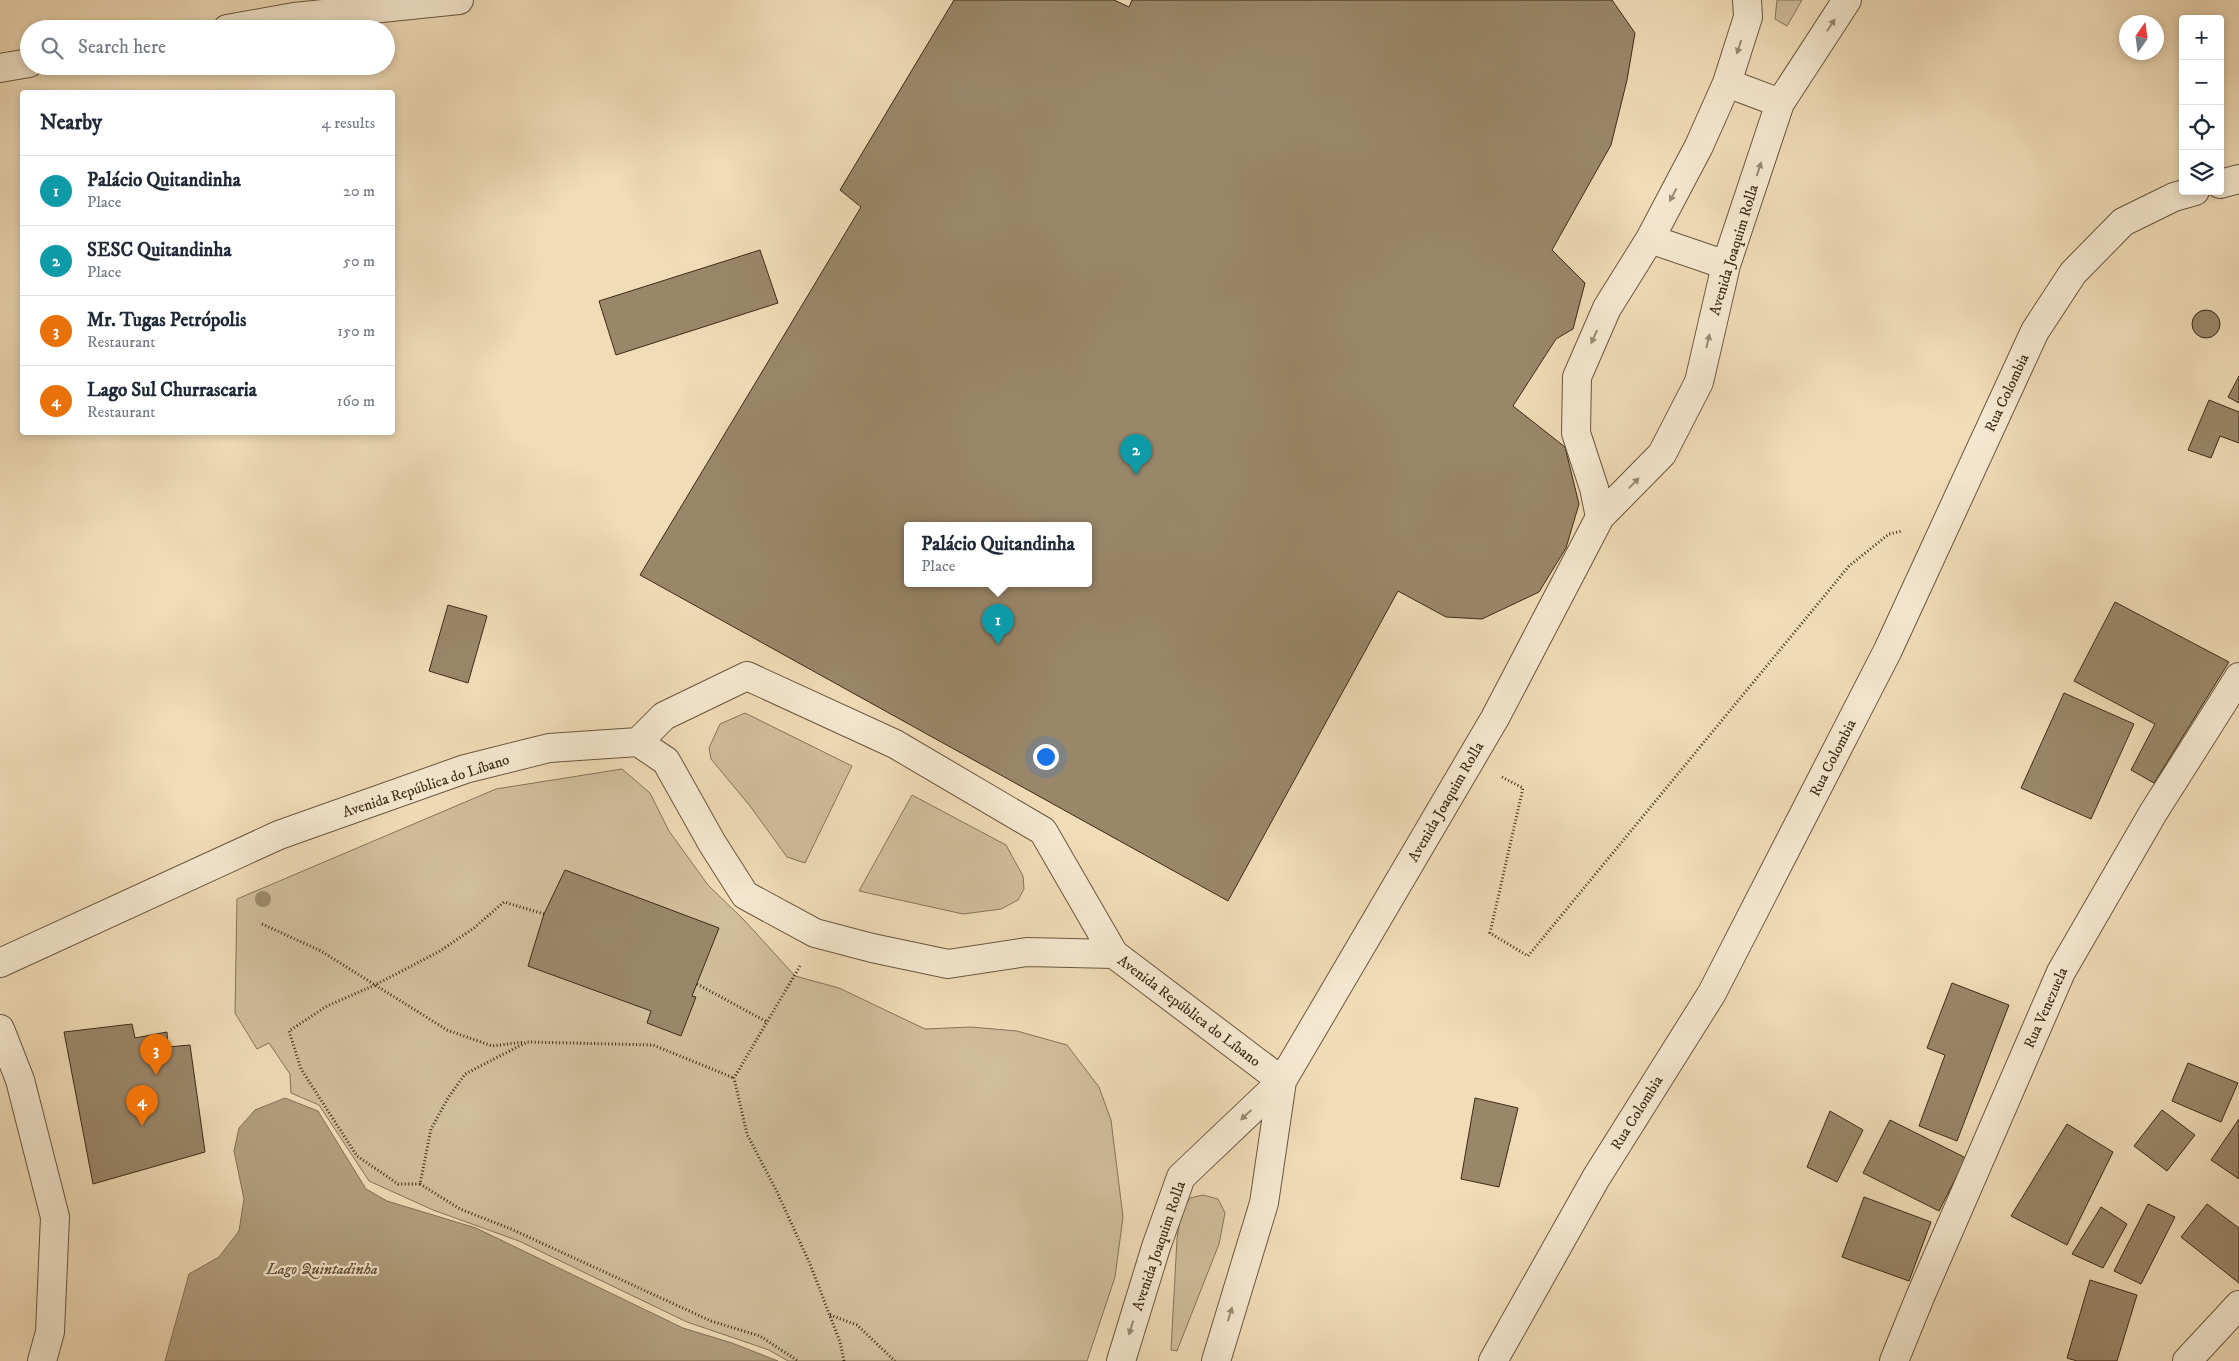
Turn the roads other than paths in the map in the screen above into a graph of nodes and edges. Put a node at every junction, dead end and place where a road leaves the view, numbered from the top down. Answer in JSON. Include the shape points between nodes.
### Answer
{"nodes":[{"id":1,"x":459,"y":0,"type":"edge"},
{"id":2,"x":1747,"y":0,"type":"edge"},
{"id":3,"x":1848,"y":0,"type":"edge"},
{"id":4,"x":277,"y":20,"type":"edge"},
{"id":5,"x":20,"y":65,"type":"edge"},
{"id":6,"x":0,"y":68,"type":"edge"},
{"id":7,"x":1727,"y":84,"type":"junction"},
{"id":8,"x":1780,"y":103,"type":"junction"},
{"id":9,"x":2239,"y":179,"type":"edge"},
{"id":10,"x":2224,"y":183,"type":"edge"},
{"id":11,"x":2181,"y":195,"type":"edge"},
{"id":12,"x":1650,"y":239,"type":"junction"},
{"id":13,"x":1726,"y":265,"type":"junction"},
{"id":14,"x":1600,"y":517,"type":"junction"},
{"id":15,"x":2239,"y":677,"type":"edge"},
{"id":16,"x":638,"y":742,"type":"junction"},
{"id":17,"x":1114,"y":954,"type":"junction"},
{"id":18,"x":0,"y":963,"type":"edge"},
{"id":19,"x":0,"y":1029,"type":"edge"},
{"id":20,"x":1282,"y":1081,"type":"junction"},
{"id":21,"x":2239,"y":1305,"type":"edge"},
{"id":22,"x":42,"y":1361,"type":"edge"},
{"id":23,"x":1121,"y":1361,"type":"edge"},
{"id":24,"x":1216,"y":1361,"type":"edge"},
{"id":25,"x":1493,"y":1361,"type":"edge"},
{"id":26,"x":1894,"y":1361,"type":"edge"},
{"id":27,"x":2187,"y":1361,"type":"edge"}],
"edges":[{"from":1,"to":4,"type":"street"},
{"from":2,"to":7,"type":"street","one_way":true,"via":[[1748,17]]},
{"from":8,"to":3,"type":"street","name":"Avenida Joaquim Rolla","one_way":true},
{"from":5,"to":6,"type":"street"},
{"from":7,"to":8,"type":"street"},
{"from":7,"to":12,"type":"street","one_way":true,"via":[[1699,146]]},
{"from":13,"to":8,"type":"street","name":"Avenida Joaquim Rolla","one_way":true},
{"from":9,"to":10,"type":"street"},
{"from":11,"to":25,"type":"street","name":"Rua Colombia","via":[[2123,222],[2073,273],[2035,331],[1888,650],[1712,993],[1596,1178]]},
{"from":12,"to":13,"type":"street"},
{"from":12,"to":14,"type":"street","one_way":true,"via":[[1607,308],[1577,377],[1576,433]]},
{"from":14,"to":13,"type":"street","name":"Avenida Joaquim Rolla","one_way":true,"via":[[1662,454],[1699,382]]},
{"from":14,"to":20,"type":"street","name":"Avenida Joaquim Rolla","via":[[1495,718]]},
{"from":15,"to":26,"type":"street","name":"Rua Venezuela","via":[[2154,813],[2061,972]]},
{"from":16,"to":17,"type":"street","name":"Avenida República do Líbano","via":[[666,761],[744,895],[815,933],[948,964],[1027,952]]},
{"from":16,"to":17,"type":"street","via":[[664,716],[747,676],[895,744],[1042,831]]},
{"from":16,"to":18,"type":"street","name":"Avenida República do Líbano","via":[[549,748],[466,770],[279,835]]},
{"from":17,"to":20,"type":"street","name":"Avenida República do Líbano"},
{"from":19,"to":22,"type":"street","via":[[20,1080],[55,1217],[50,1332]]},
{"from":20,"to":23,"type":"street","name":"Avenida Joaquim Rolla","one_way":true,"via":[[1181,1177]]},
{"from":24,"to":20,"type":"street","name":"Avenida Joaquim Rolla","one_way":true,"via":[[1264,1204]]},
{"from":21,"to":27,"type":"street"}]}
